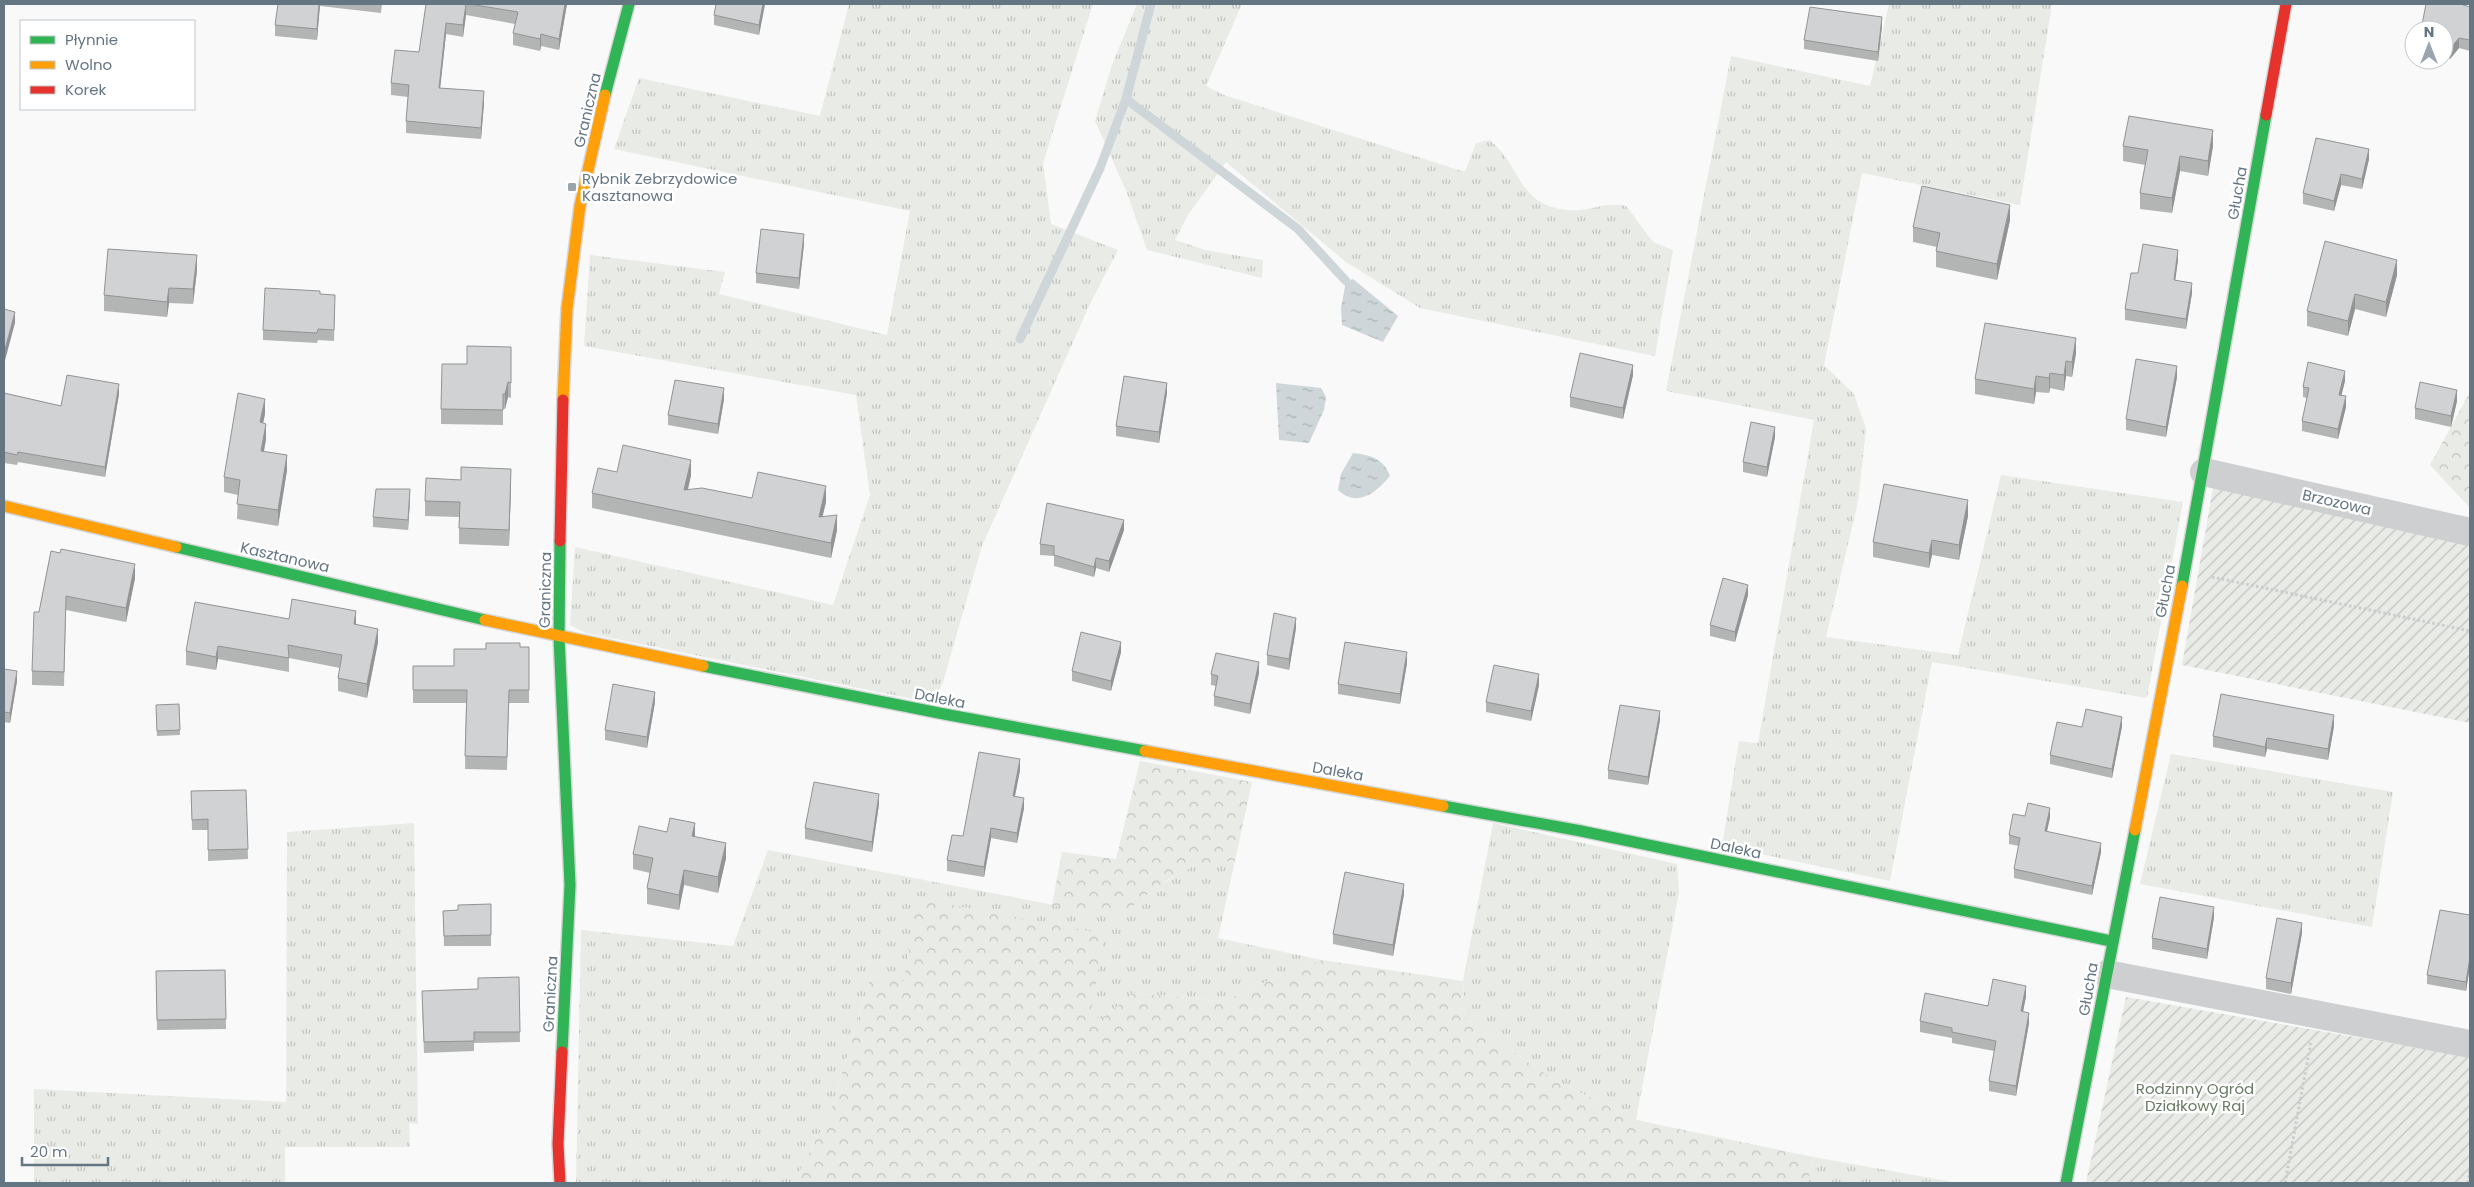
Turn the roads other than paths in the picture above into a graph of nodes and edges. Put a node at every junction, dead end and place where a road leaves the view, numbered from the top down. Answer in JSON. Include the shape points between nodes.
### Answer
{"nodes":[{"id":1,"x":629,"y":4,"type":"edge"},
{"id":2,"x":2286,"y":4,"type":"edge"},
{"id":3,"x":2204,"y":472,"type":"junction"},
{"id":4,"x":4,"y":506,"type":"edge"},
{"id":5,"x":2470,"y":532,"type":"edge"},
{"id":6,"x":559,"y":637,"type":"junction"},
{"id":7,"x":2111,"y":941,"type":"junction"},
{"id":8,"x":2107,"y":974,"type":"junction"},
{"id":9,"x":2470,"y":1044,"type":"edge"},
{"id":10,"x":560,"y":1183,"type":"edge"},
{"id":11,"x":2066,"y":1183,"type":"edge"}],
"edges":[{"from":1,"to":6,"type":"street","name":"Graniczna","via":[[580,206],[567,309],[562,411]]},
{"from":2,"to":3,"type":"street","name":"Głucha"},
{"from":3,"to":5,"type":"street","name":"Brzozowa"},
{"from":3,"to":7,"type":"street","name":"Głucha"},
{"from":4,"to":6,"type":"street","name":"Kasztanowa"},
{"from":6,"to":7,"type":"street","name":"Daleka","via":[[954,716],[1581,831]]},
{"from":6,"to":10,"type":"street","name":"Graniczna","via":[[570,885],[558,1144]]},
{"from":7,"to":8,"type":"street","name":"Głucha"},
{"from":8,"to":9,"type":"street"},
{"from":8,"to":11,"type":"street","name":"Głucha"}]}
